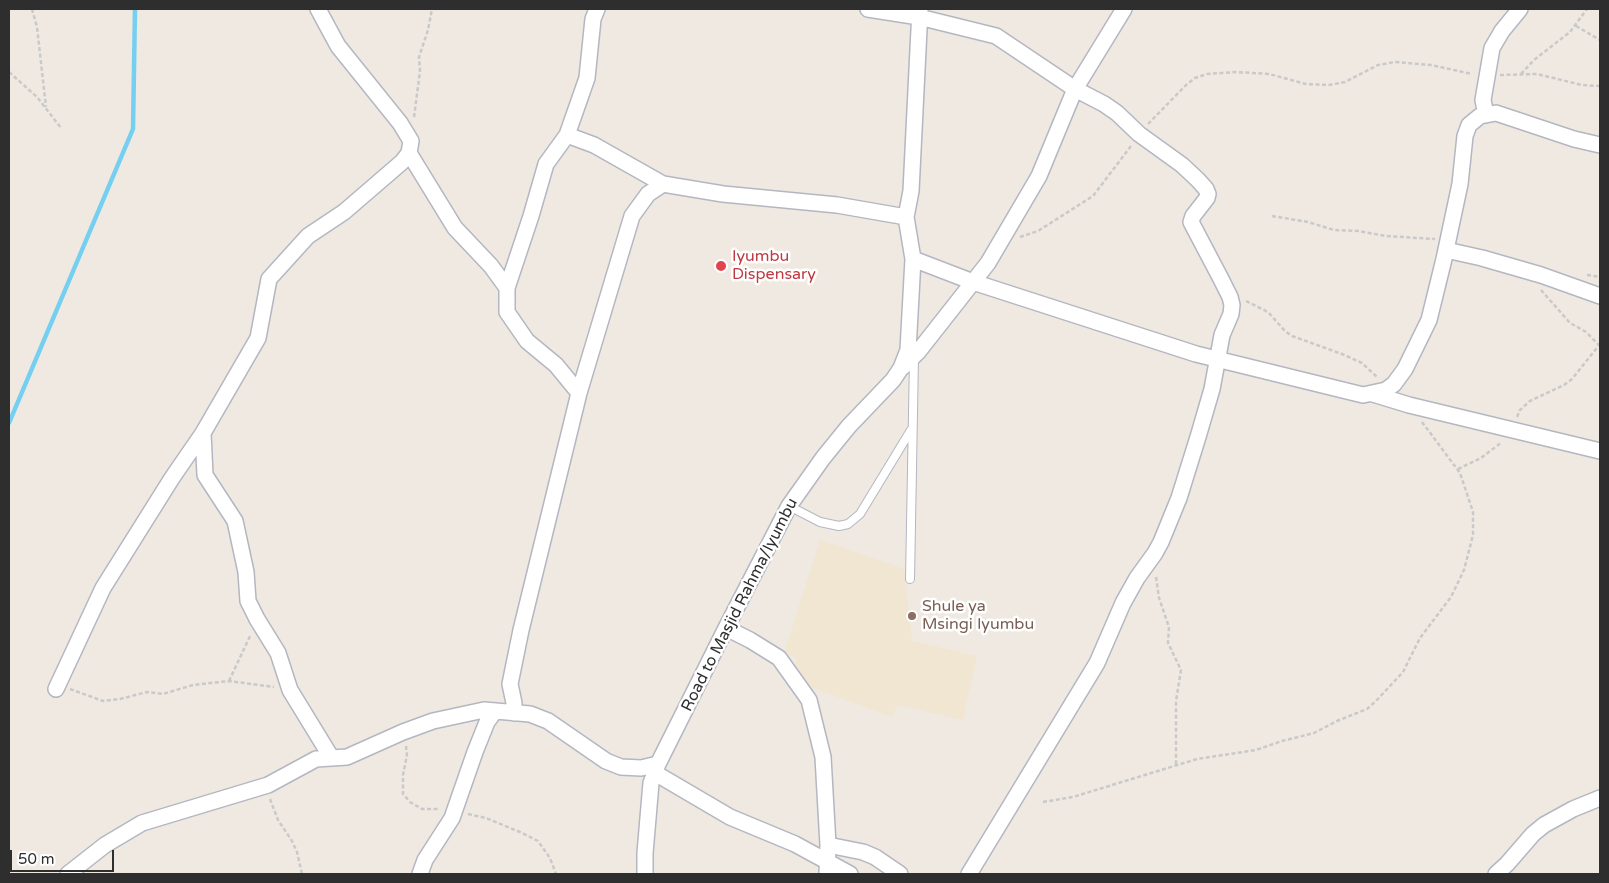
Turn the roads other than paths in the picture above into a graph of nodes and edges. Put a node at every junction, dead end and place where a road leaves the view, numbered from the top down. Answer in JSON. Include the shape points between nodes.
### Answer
{"nodes":[{"id":1,"x":318,"y":9,"type":"edge"},
{"id":2,"x":597,"y":9,"type":"edge"},
{"id":3,"x":868,"y":9,"type":"edge"},
{"id":4,"x":1124,"y":9,"type":"edge"},
{"id":5,"x":1520,"y":9,"type":"edge"},
{"id":6,"x":920,"y":13,"type":"edge"},
{"id":7,"x":1075,"y":89,"type":"junction"},
{"id":8,"x":1486,"y":115,"type":"junction"},
{"id":9,"x":567,"y":136,"type":"junction"},
{"id":10,"x":1600,"y":145,"type":"edge"},
{"id":11,"x":410,"y":147,"type":"junction"},
{"id":12,"x":663,"y":184,"type":"junction"},
{"id":13,"x":906,"y":217,"type":"junction"},
{"id":14,"x":1446,"y":250,"type":"junction"},
{"id":15,"x":913,"y":260,"type":"junction"},
{"id":16,"x":973,"y":282,"type":"junction"},
{"id":17,"x":507,"y":288,"type":"junction"},
{"id":18,"x":1600,"y":296,"type":"edge"},
{"id":19,"x":914,"y":358,"type":"junction"},
{"id":20,"x":1217,"y":360,"type":"junction"},
{"id":21,"x":901,"y":368,"type":"junction"},
{"id":22,"x":1379,"y":391,"type":"junction"},
{"id":23,"x":579,"y":393,"type":"junction"},
{"id":24,"x":912,"y":428,"type":"junction"},
{"id":25,"x":203,"y":434,"type":"junction"},
{"id":26,"x":1600,"y":451,"type":"edge"},
{"id":27,"x":789,"y":506,"type":"junction"},
{"id":28,"x":910,"y":579,"type":"dead end"},
{"id":29,"x":726,"y":628,"type":"junction"},
{"id":30,"x":56,"y":688,"type":"road end"},
{"id":31,"x":495,"y":711,"type":"junction"},
{"id":32,"x":514,"y":713,"type":"junction"},
{"id":33,"x":331,"y":757,"type":"junction"},
{"id":34,"x":656,"y":769,"type":"junction"},
{"id":35,"x":1600,"y":798,"type":"edge"},
{"id":36,"x":828,"y":845,"type":"junction"},
{"id":37,"x":827,"y":868,"type":"edge"},
{"id":38,"x":68,"y":874,"type":"edge"},
{"id":39,"x":420,"y":874,"type":"edge"},
{"id":40,"x":645,"y":874,"type":"edge"},
{"id":41,"x":850,"y":874,"type":"edge"},
{"id":42,"x":900,"y":874,"type":"edge"},
{"id":43,"x":969,"y":874,"type":"edge"},
{"id":44,"x":1496,"y":874,"type":"edge"}],
"edges":[{"from":1,"to":11,"type":"street","via":[[338,46],[400,123]]},
{"from":2,"to":9,"type":"street","via":[[593,19],[587,78]]},
{"from":3,"to":6,"type":"street"},
{"from":4,"to":7,"type":"street"},
{"from":5,"to":8,"type":"street","via":[[1492,48],[1483,100]]},
{"from":6,"to":7,"type":"street","via":[[996,36]]},
{"from":6,"to":13,"type":"street","name":"Road to Masjid Rahma/Iyumbu","via":[[911,191]]},
{"from":7,"to":16,"type":"street","via":[[1039,176],[988,263]]},
{"from":7,"to":20,"type":"street","via":[[1117,113],[1139,134],[1182,165],[1206,189],[1208,196],[1191,222],[1230,297],[1231,314]]},
{"from":8,"to":10,"type":"street","via":[[1496,113]]},
{"from":8,"to":14,"type":"street","via":[[1468,125]]},
{"from":9,"to":12,"type":"street","via":[[594,145]]},
{"from":9,"to":17,"type":"street","via":[[546,164]]},
{"from":11,"to":17,"type":"street","via":[[455,228]]},
{"from":11,"to":25,"type":"street","via":[[402,162],[344,212],[308,236],[268,279],[258,338]]},
{"from":12,"to":13,"type":"street","via":[[723,194],[837,205]]},
{"from":12,"to":23,"type":"street","via":[[648,194],[632,216]]},
{"from":13,"to":15,"type":"street","name":"Road to Masjid Rahma/Iyumbu"},
{"from":14,"to":18,"type":"street","via":[[1540,275]]},
{"from":14,"to":22,"type":"street","via":[[1429,320],[1406,369],[1394,384]]},
{"from":15,"to":16,"type":"street"},
{"from":15,"to":21,"type":"street","name":"Road to Masjid Rahma/Iyumbu","via":[[909,342]]},
{"from":16,"to":19,"type":"street"},
{"from":16,"to":20,"type":"street"},
{"from":17,"to":23,"type":"street","via":[[507,312],[527,341],[556,366]]},
{"from":19,"to":21,"type":"street"},
{"from":19,"to":24,"type":"lane"},
{"from":20,"to":22,"type":"street","via":[[1363,395]]},
{"from":20,"to":43,"type":"street","via":[[1212,389],[1179,498],[1155,553],[1123,603],[1097,663]]},
{"from":21,"to":27,"type":"street","name":"Road to Masjid Rahma/Iyumbu","via":[[823,458]]},
{"from":22,"to":26,"type":"street","via":[[1410,405]]},
{"from":23,"to":32,"type":"street","via":[[510,684]]},
{"from":24,"to":27,"type":"lane","via":[[860,514],[848,524],[840,526],[820,522]]},
{"from":24,"to":28,"type":"lane"},
{"from":25,"to":30,"type":"street","via":[[103,588]]},
{"from":25,"to":33,"type":"street","via":[[206,476],[235,521],[246,572],[248,601],[278,652],[290,690]]},
{"from":27,"to":29,"type":"street","name":"Road to Masjid Rahma/Iyumbu"},
{"from":29,"to":34,"type":"street","name":"Road to Masjid Rahma/Iyumbu"},
{"from":29,"to":36,"type":"street","via":[[779,658],[809,700],[823,757]]},
{"from":31,"to":32,"type":"street"},
{"from":31,"to":33,"type":"street","via":[[484,710],[433,722],[356,754]]},
{"from":31,"to":39,"type":"street","via":[[484,730],[452,818],[425,860]]},
{"from":32,"to":34,"type":"street","via":[[530,714],[548,721],[606,761],[621,766]]},
{"from":33,"to":38,"type":"street","via":[[311,761],[268,785],[142,823],[105,845]]},
{"from":34,"to":37,"type":"street","via":[[730,817],[795,844]]},
{"from":34,"to":40,"type":"street","name":"Road to Masjid Rahma/Iyumbu","via":[[651,783]]},
{"from":35,"to":44,"type":"street","via":[[1544,825]]},
{"from":36,"to":37,"type":"street"},
{"from":36,"to":42,"type":"street","via":[[863,852]]},
{"from":37,"to":41,"type":"street"}]}
